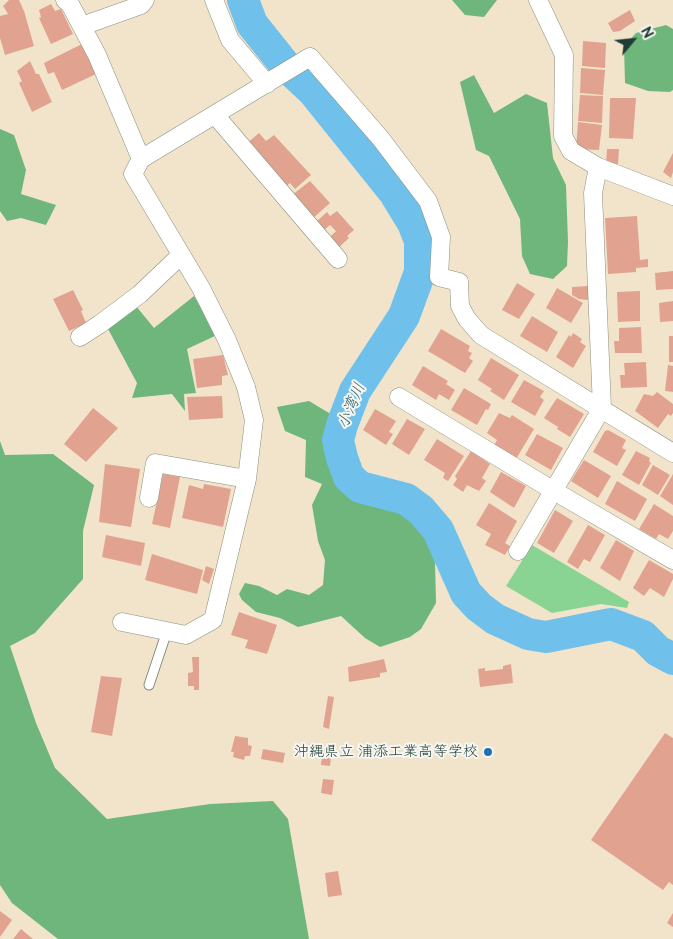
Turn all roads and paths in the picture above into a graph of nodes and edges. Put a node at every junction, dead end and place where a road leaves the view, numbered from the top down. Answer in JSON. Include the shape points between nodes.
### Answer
{"nodes":[{"id":1,"x":65,"y":0,"type":"edge"},
{"id":2,"x":145,"y":0,"type":"edge"},
{"id":3,"x":214,"y":0,"type":"edge"},
{"id":4,"x":538,"y":0,"type":"edge"},
{"id":5,"x":82,"y":26,"type":"junction"},
{"id":6,"x":269,"y":82,"type":"junction"},
{"id":7,"x":215,"y":114,"type":"junction"},
{"id":8,"x":141,"y":159,"type":"junction"},
{"id":9,"x":598,"y":167,"type":"junction"},
{"id":10,"x":673,"y":196,"type":"edge"},
{"id":11,"x":181,"y":255,"type":"junction"},
{"id":12,"x":338,"y":259,"type":"dead end"},
{"id":13,"x":80,"y":337,"type":"dead end"},
{"id":14,"x":399,"y":397,"type":"dead end"},
{"id":15,"x":602,"y":408,"type":"junction"},
{"id":16,"x":673,"y":453,"type":"edge"},
{"id":17,"x":248,"y":479,"type":"junction"},
{"id":18,"x":554,"y":491,"type":"junction"},
{"id":19,"x":149,"y":498,"type":"dead end"},
{"id":20,"x":518,"y":551,"type":"dead end"},
{"id":21,"x":673,"y":560,"type":"edge"},
{"id":22,"x":122,"y":622,"type":"dead end"},
{"id":23,"x":167,"y":631,"type":"junction"},
{"id":24,"x":149,"y":685,"type":"dead end"}],
"edges":[{"from":1,"to":5,"type":"street"},
{"from":2,"to":5,"type":"street","via":[[140,5]]},
{"from":3,"to":6,"type":"street","via":[[230,40]]},
{"from":4,"to":9,"type":"street","via":[[564,55],[563,136],[571,151]]},
{"from":5,"to":8,"type":"street","via":[[98,55]]},
{"from":6,"to":7,"type":"street"},
{"from":6,"to":15,"type":"street","via":[[310,56],[381,139],[428,201],[441,237],[439,278],[459,282],[460,306],[467,319],[481,335]]},
{"from":7,"to":8,"type":"street"},
{"from":7,"to":12,"type":"street"},
{"from":8,"to":11,"type":"street","via":[[133,174]]},
{"from":9,"to":10,"type":"street"},
{"from":9,"to":15,"type":"street","via":[[593,193]]},
{"from":11,"to":13,"type":"street","via":[[140,294]]},
{"from":11,"to":17,"type":"street","via":[[227,340],[246,387],[254,420]]},
{"from":14,"to":18,"type":"street"},
{"from":15,"to":16,"type":"street"},
{"from":15,"to":18,"type":"street"},
{"from":17,"to":19,"type":"street","via":[[155,463]]},
{"from":17,"to":23,"type":"street","via":[[213,620],[186,635]]},
{"from":18,"to":20,"type":"street"},
{"from":18,"to":21,"type":"street"},
{"from":22,"to":23,"type":"street"},
{"from":23,"to":24,"type":"lane"}]}
